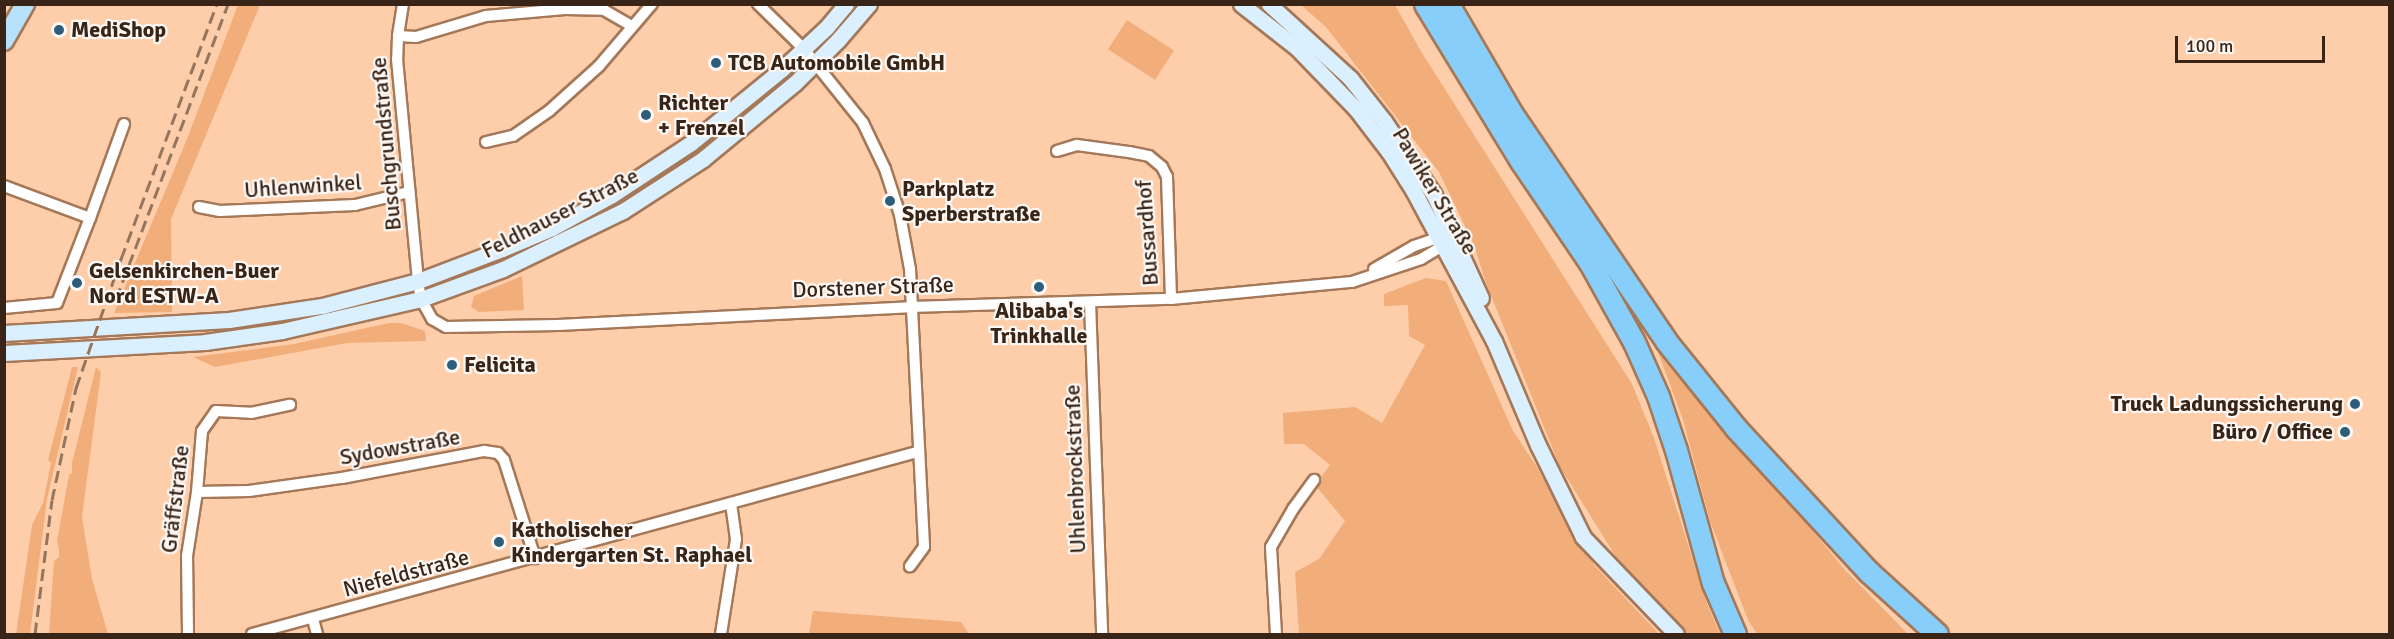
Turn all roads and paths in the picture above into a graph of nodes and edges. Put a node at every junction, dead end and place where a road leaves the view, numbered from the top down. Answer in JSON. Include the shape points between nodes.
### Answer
{"nodes":[{"id":1,"x":26,"y":4,"type":"edge"},
{"id":2,"x":404,"y":4,"type":"edge"},
{"id":3,"x":652,"y":4,"type":"edge"},
{"id":4,"x":758,"y":4,"type":"edge"},
{"id":5,"x":846,"y":4,"type":"edge"},
{"id":6,"x":869,"y":4,"type":"edge"},
{"id":7,"x":1241,"y":4,"type":"edge"},
{"id":8,"x":1269,"y":4,"type":"edge"},
{"id":9,"x":1425,"y":4,"type":"edge"},
{"id":10,"x":1448,"y":4,"type":"edge"},
{"id":11,"x":633,"y":26,"type":"junction"},
{"id":12,"x":398,"y":36,"type":"junction"},
{"id":13,"x":4,"y":41,"type":"edge"},
{"id":14,"x":803,"y":48,"type":"junction"},
{"id":15,"x":816,"y":63,"type":"junction"},
{"id":16,"x":124,"y":124,"type":"dead end"},
{"id":17,"x":486,"y":142,"type":"dead end"},
{"id":18,"x":1057,"y":151,"type":"dead end"},
{"id":19,"x":4,"y":186,"type":"edge"},
{"id":20,"x":409,"y":192,"type":"junction"},
{"id":21,"x":199,"y":207,"type":"dead end"},
{"id":22,"x":90,"y":218,"type":"junction"},
{"id":23,"x":1446,"y":239,"type":"junction"},
{"id":24,"x":418,"y":281,"type":"junction"},
{"id":25,"x":421,"y":299,"type":"junction"},
{"id":26,"x":1171,"y":299,"type":"junction"},
{"id":27,"x":1089,"y":302,"type":"junction"},
{"id":28,"x":910,"y":307,"type":"junction"},
{"id":29,"x":4,"y":308,"type":"edge"},
{"id":30,"x":4,"y":333,"type":"edge"},
{"id":31,"x":4,"y":353,"type":"edge"},
{"id":32,"x":290,"y":405,"type":"dead end"},
{"id":33,"x":918,"y":452,"type":"junction"},
{"id":34,"x":1314,"y":480,"type":"dead end"},
{"id":35,"x":197,"y":492,"type":"junction"},
{"id":36,"x":732,"y":504,"type":"junction"},
{"id":37,"x":535,"y":558,"type":"junction"},
{"id":38,"x":910,"y":566,"type":"dead end"},
{"id":39,"x":313,"y":619,"type":"junction"},
{"id":40,"x":188,"y":634,"type":"edge"},
{"id":41,"x":252,"y":634,"type":"edge"},
{"id":42,"x":317,"y":634,"type":"edge"},
{"id":43,"x":721,"y":634,"type":"edge"},
{"id":44,"x":1102,"y":634,"type":"edge"},
{"id":45,"x":1276,"y":634,"type":"edge"},
{"id":46,"x":1676,"y":634,"type":"edge"},
{"id":47,"x":1735,"y":634,"type":"edge"},
{"id":48,"x":1936,"y":634,"type":"edge"}],
"edges":[{"from":1,"to":13,"type":"main road"},
{"from":2,"to":12,"type":"street","name":"Buschgrundstraße"},
{"from":3,"to":11,"type":"street"},
{"from":4,"to":14,"type":"street"},
{"from":5,"to":14,"type":"main road","name":"Feldhauser Straße"},
{"from":6,"to":15,"type":"main road","name":"Feldhauser Straße"},
{"from":7,"to":23,"type":"main road","name":"Pawiker Straße","via":[[1297,48],[1356,109]]},
{"from":8,"to":23,"type":"main road","name":"Pawiker Straße","via":[[1350,78],[1384,121],[1434,195]]},
{"from":9,"to":47,"type":"highway","via":[[1521,161],[1590,263],[1634,342],[1658,396],[1713,584]]},
{"from":10,"to":48,"type":"highway","via":[[1512,114],[1666,341],[1743,436],[1869,572]]},
{"from":11,"to":12,"type":"street","via":[[604,9],[565,9],[486,16],[416,37]]},
{"from":11,"to":17,"type":"street","via":[[599,66],[549,111],[513,136]]},
{"from":12,"to":20,"type":"street","name":"Buschgrundstraße"},
{"from":14,"to":15,"type":"street"},
{"from":14,"to":24,"type":"main road","name":"Feldhauser Straße","via":[[737,108],[612,195],[552,228]]},
{"from":15,"to":25,"type":"main road","name":"Feldhauser Straße","via":[[703,159],[623,211],[503,269]]},
{"from":15,"to":28,"type":"street","via":[[863,123],[885,169],[906,240]]},
{"from":16,"to":22,"type":"street"},
{"from":18,"to":26,"type":"street","name":"Bussardhof","via":[[1077,145],[1118,151],[1149,156],[1162,167],[1167,177]]},
{"from":19,"to":22,"type":"street"},
{"from":20,"to":21,"type":"street","name":"Uhlenwinkel","via":[[355,205],[220,211]]},
{"from":20,"to":24,"type":"street","name":"Buschgrundstraße"},
{"from":22,"to":29,"type":"street","via":[[57,303]]},
{"from":23,"to":26,"type":"street","name":"Dorstener Straße","via":[[1414,246],[1341,284]]},
{"from":23,"to":46,"type":"main road","name":"Pawiker Straße","via":[[1583,537]]},
{"from":24,"to":25,"type":"street","name":"Dorstener Straße"},
{"from":24,"to":30,"type":"main road","via":[[322,306],[229,320]]},
{"from":25,"to":28,"type":"street","name":"Dorstener Straße","via":[[432,319],[446,327],[462,328]]},
{"from":25,"to":31,"type":"main road","via":[[328,322],[205,342]]},
{"from":26,"to":27,"type":"street","name":"Dorstener Straße"},
{"from":27,"to":28,"type":"street","name":"Dorstener Straße"},
{"from":27,"to":44,"type":"street","name":"Uhlenbrockstraße"},
{"from":28,"to":33,"type":"street"},
{"from":32,"to":35,"type":"street","name":"Gräffstraße","via":[[251,412],[216,411],[202,431]]},
{"from":33,"to":36,"type":"street","name":"Niefeldstraße"},
{"from":33,"to":38,"type":"street","via":[[924,547]]},
{"from":34,"to":45,"type":"street","via":[[1271,547]]},
{"from":35,"to":37,"type":"street","name":"Sydowstraße","via":[[249,491],[484,451],[498,453],[504,460]]},
{"from":35,"to":40,"type":"street","name":"Gräffstraße","via":[[187,556]]},
{"from":36,"to":37,"type":"street","name":"Niefeldstraße"},
{"from":36,"to":43,"type":"street","via":[[736,539]]},
{"from":37,"to":39,"type":"street","name":"Niefeldstraße"},
{"from":39,"to":41,"type":"street","name":"Niefeldstraße"},
{"from":39,"to":42,"type":"street"}]}
